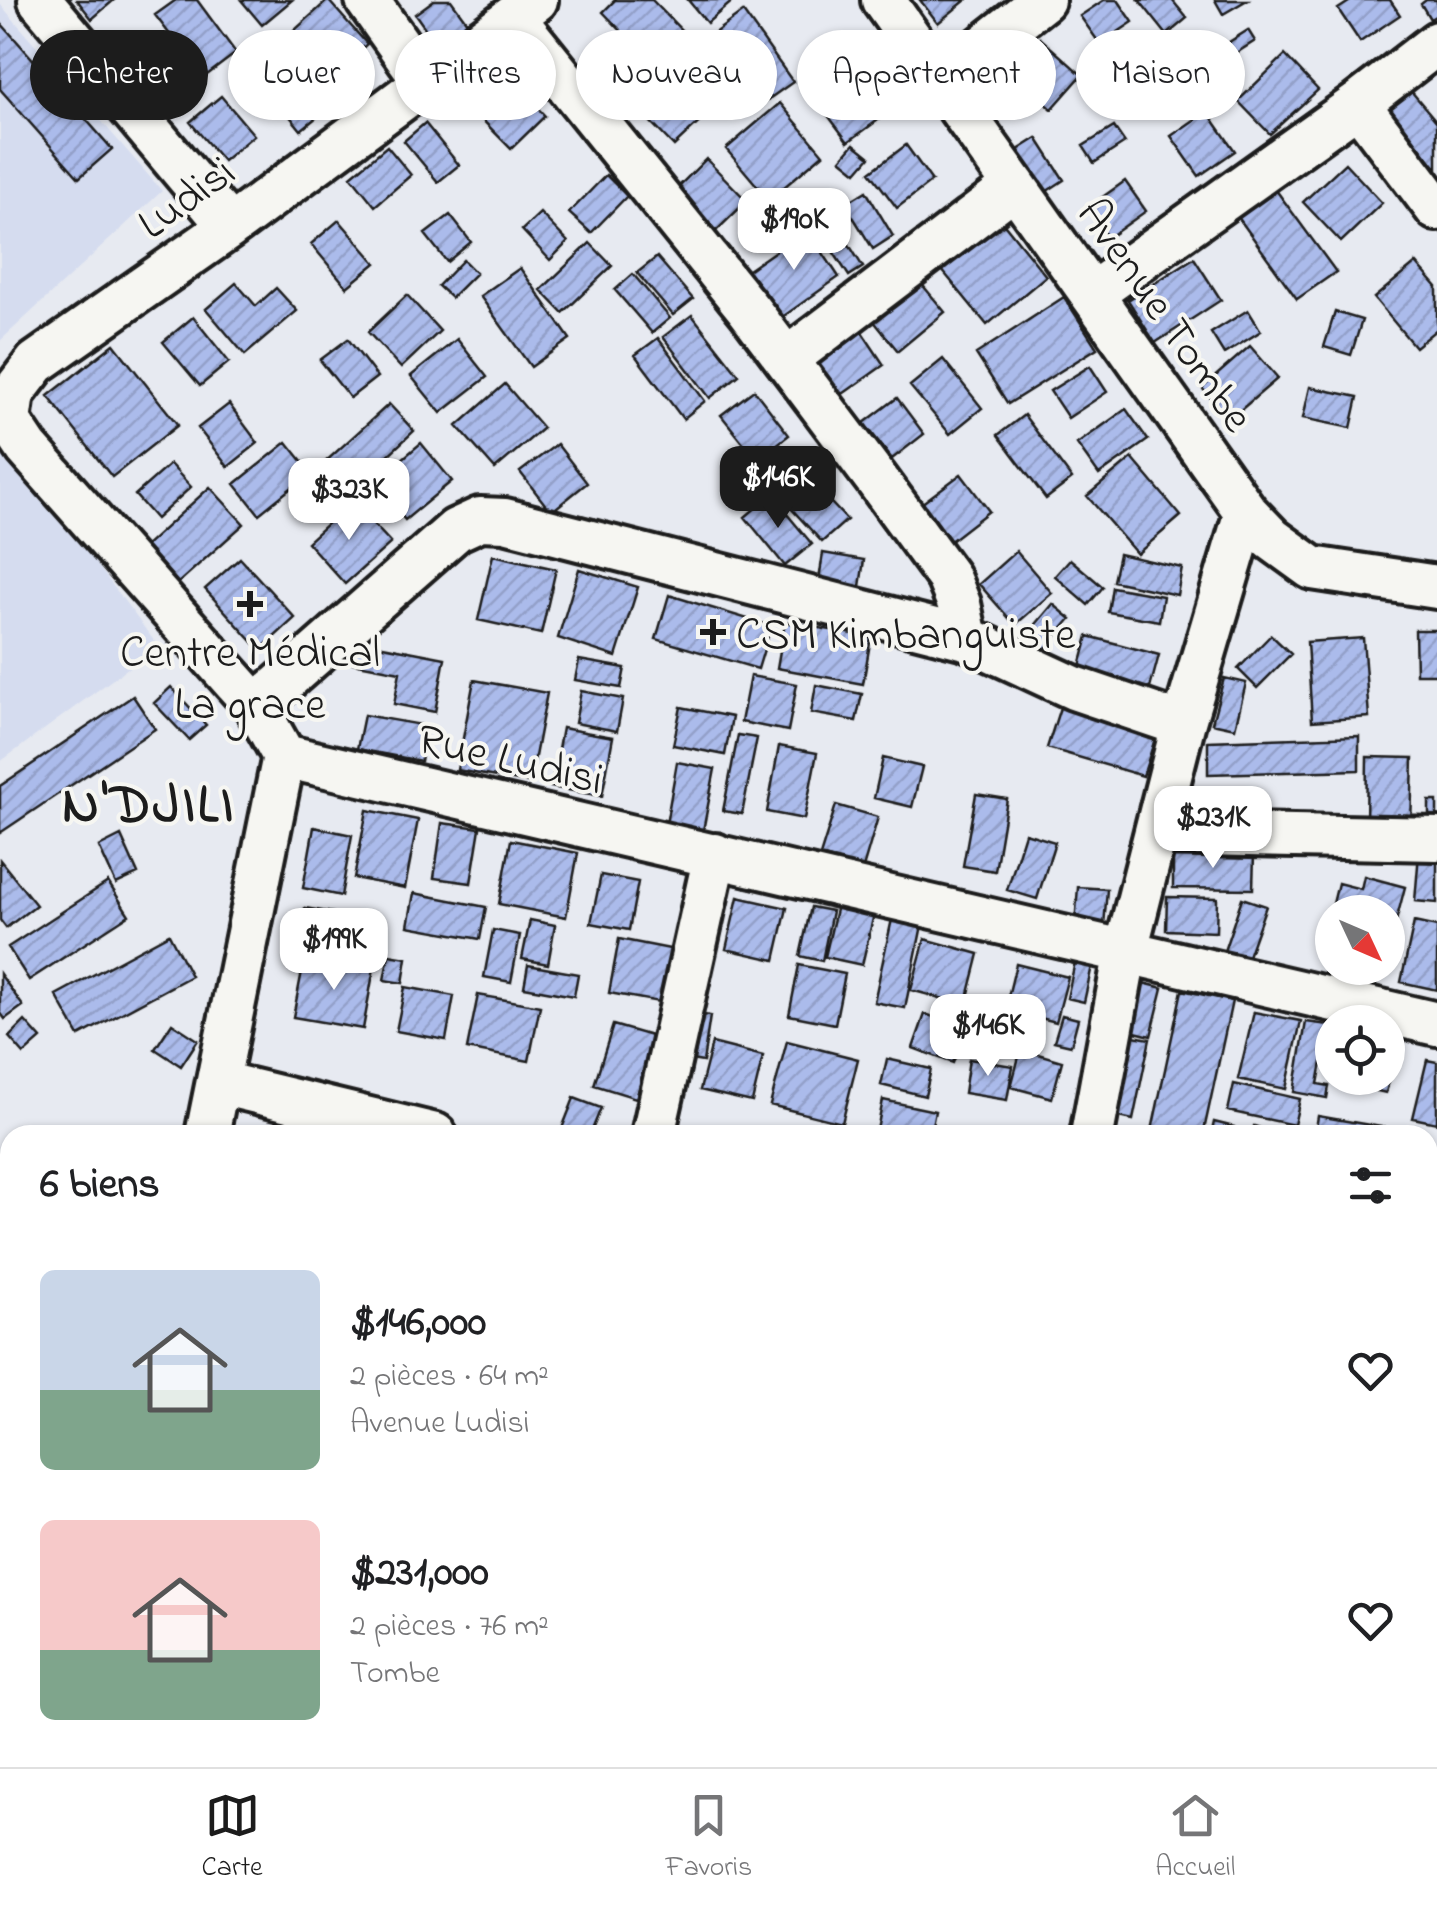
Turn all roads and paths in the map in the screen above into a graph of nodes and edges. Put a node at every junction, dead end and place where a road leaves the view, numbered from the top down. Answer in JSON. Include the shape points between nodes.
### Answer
{"nodes":[{"id":1,"x":40,"y":0,"type":"edge"},
{"id":2,"x":367,"y":0,"type":"edge"},
{"id":3,"x":883,"y":0,"type":"edge"},
{"id":4,"x":1043,"y":0,"type":"edge"},
{"id":5,"x":525,"y":8,"type":"edge"},
{"id":6,"x":495,"y":30,"type":"edge"},
{"id":7,"x":905,"y":30,"type":"edge"},
{"id":8,"x":1005,"y":30,"type":"edge"},
{"id":9,"x":395,"y":40,"type":"edge"},
{"id":10,"x":1437,"y":43,"type":"edge"},
{"id":11,"x":395,"y":104,"type":"edge"},
{"id":12,"x":1358,"y":104,"type":"junction"},
{"id":13,"x":969,"y":120,"type":"edge"},
{"id":14,"x":1016,"y":186,"type":"junction"},
{"id":15,"x":1437,"y":209,"type":"edge"},
{"id":16,"x":230,"y":227,"type":"junction"},
{"id":17,"x":1092,"y":294,"type":"junction"},
{"id":18,"x":787,"y":360,"type":"junction"},
{"id":19,"x":1246,"y":512,"type":"junction"},
{"id":20,"x":1437,"y":587,"type":"edge"},
{"id":21,"x":966,"y":638,"type":"junction"},
{"id":22,"x":256,"y":706,"type":"junction"},
{"id":23,"x":1183,"y":724,"type":"junction"},
{"id":24,"x":284,"y":756,"type":"junction"},
{"id":25,"x":1158,"y":833,"type":"junction"},
{"id":26,"x":1437,"y":840,"type":"edge"},
{"id":27,"x":716,"y":855,"type":"junction"},
{"id":28,"x":1126,"y":950,"type":"junction"},
{"id":29,"x":1437,"y":1024,"type":"edge"},
{"id":30,"x":220,"y":1083,"type":"junction"},
{"id":31,"x":210,"y":1125,"type":"edge"},
{"id":32,"x":394,"y":1125,"type":"edge"},
{"id":33,"x":656,"y":1125,"type":"edge"},
{"id":34,"x":1094,"y":1125,"type":"edge"}],
"edges":[{"from":1,"to":16,"type":"street"},
{"from":2,"to":9,"type":"street"},
{"from":3,"to":7,"type":"street","name":"Avenue Tombe"},
{"from":4,"to":8,"type":"street"},
{"from":5,"to":6,"type":"street","name":"Ludisi"},
{"from":5,"to":18,"type":"street"},
{"from":10,"to":12,"type":"street"},
{"from":11,"to":16,"type":"street","name":"Ludisi"},
{"from":12,"to":15,"type":"street"},
{"from":12,"to":17,"type":"street"},
{"from":13,"to":14,"type":"street","name":"Avenue Tombe"},
{"from":14,"to":17,"type":"street","name":"Avenue Tombe"},
{"from":14,"to":18,"type":"street"},
{"from":16,"to":22,"type":"street","name":"Ludisi","via":[[36,363],[13,394],[9,422]]},
{"from":17,"to":19,"type":"street","name":"Avenue Tombe"},
{"from":18,"to":21,"type":"street","via":[[948,578]]},
{"from":19,"to":20,"type":"street","name":"Avenue Tombe","via":[[1312,568]]},
{"from":19,"to":23,"type":"street"},
{"from":21,"to":22,"type":"street","via":[[480,519],[456,530]]},
{"from":21,"to":23,"type":"street","via":[[1074,688]]},
{"from":22,"to":24,"type":"street"},
{"from":23,"to":25,"type":"street"},
{"from":24,"to":27,"type":"street","name":"Rue Ludisi"},
{"from":24,"to":30,"type":"street"},
{"from":25,"to":26,"type":"street"},
{"from":25,"to":28,"type":"street"},
{"from":27,"to":28,"type":"street","name":"Rue Ludisi"},
{"from":27,"to":33,"type":"street"},
{"from":28,"to":29,"type":"street","name":"Rue Ludisi"},
{"from":28,"to":34,"type":"street"},
{"from":30,"to":31,"type":"street"},
{"from":30,"to":32,"type":"street"}]}
